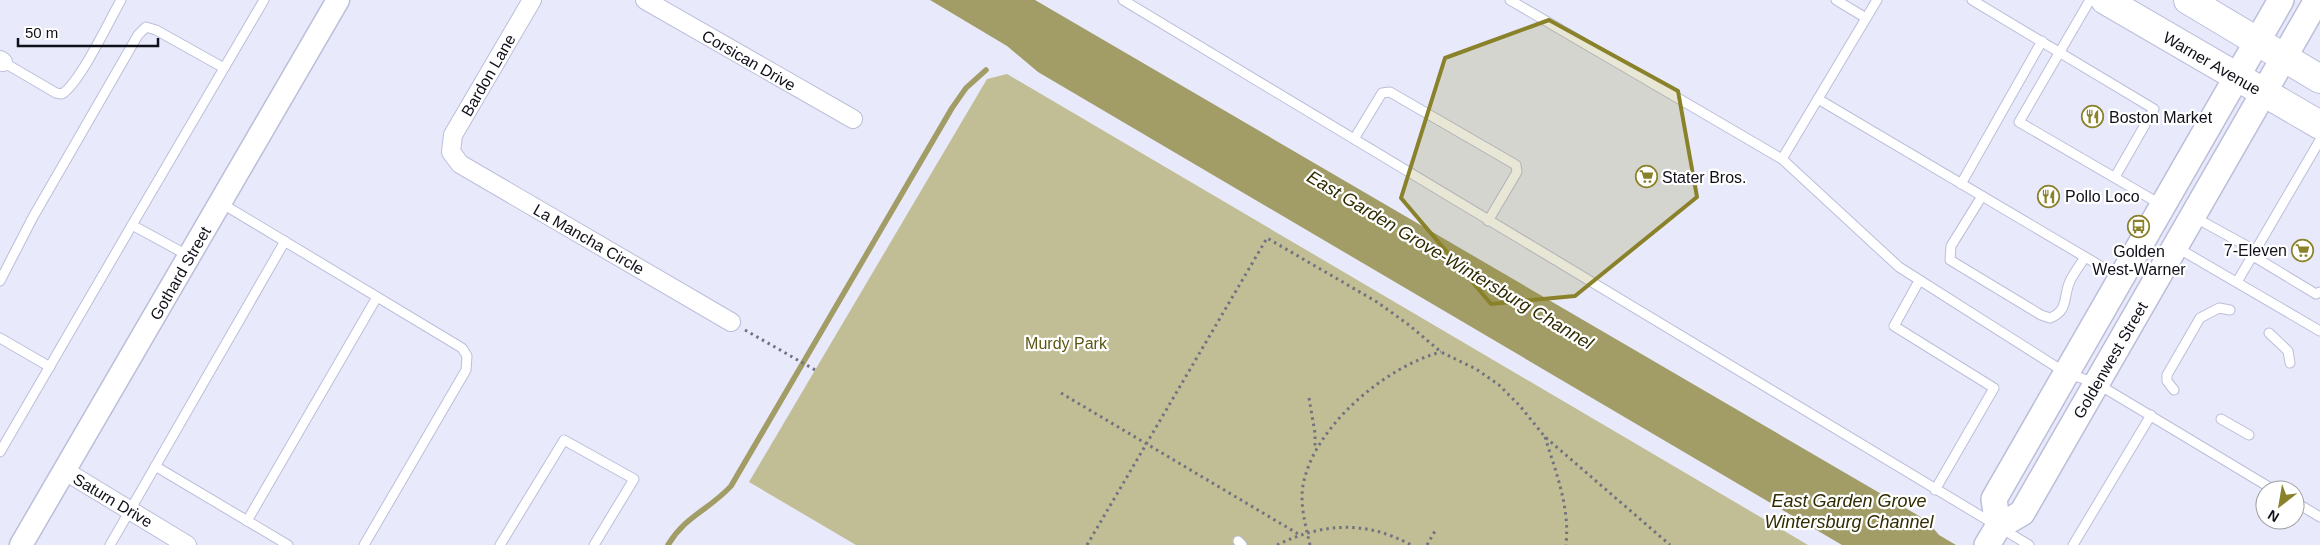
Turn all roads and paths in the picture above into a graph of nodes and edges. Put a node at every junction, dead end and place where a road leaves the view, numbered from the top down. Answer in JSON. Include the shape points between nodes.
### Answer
{"nodes":[{"id":1,"x":121,"y":0,"type":"edge"},
{"id":2,"x":264,"y":0,"type":"edge"},
{"id":3,"x":338,"y":0,"type":"edge"},
{"id":4,"x":532,"y":0,"type":"edge"},
{"id":5,"x":645,"y":0,"type":"edge"},
{"id":6,"x":1123,"y":0,"type":"edge"},
{"id":7,"x":1510,"y":0,"type":"edge"},
{"id":8,"x":1836,"y":0,"type":"edge"},
{"id":9,"x":1877,"y":0,"type":"edge"},
{"id":10,"x":1972,"y":0,"type":"edge"},
{"id":11,"x":2090,"y":0,"type":"edge"},
{"id":12,"x":2105,"y":0,"type":"edge"},
{"id":13,"x":2188,"y":0,"type":"edge"},
{"id":14,"x":2282,"y":0,"type":"edge"},
{"id":15,"x":2317,"y":0,"type":"edge"},
{"id":16,"x":1866,"y":18,"type":"junction"},
{"id":17,"x":2257,"y":41,"type":"junction"},
{"id":18,"x":2042,"y":42,"type":"junction"},
{"id":19,"x":2060,"y":52,"type":"junction"},
{"id":20,"x":2283,"y":57,"type":"junction"},
{"id":21,"x":1,"y":63,"type":"edge"},
{"id":22,"x":224,"y":68,"type":"junction"},
{"id":23,"x":2237,"y":78,"type":"junction"},
{"id":24,"x":2320,"y":78,"type":"edge"},
{"id":25,"x":2263,"y":93,"type":"junction"},
{"id":26,"x":1818,"y":99,"type":"junction"},
{"id":27,"x":853,"y":119,"type":"dead end"},
{"id":28,"x":2320,"y":126,"type":"edge"},
{"id":29,"x":1354,"y":140,"type":"junction"},
{"id":30,"x":2320,"y":140,"type":"edge"},
{"id":31,"x":451,"y":152,"type":"joint"},
{"id":32,"x":1782,"y":159,"type":"junction"},
{"id":33,"x":2115,"y":177,"type":"junction"},
{"id":34,"x":1961,"y":184,"type":"junction"},
{"id":35,"x":1982,"y":196,"type":"junction"},
{"id":36,"x":220,"y":202,"type":"junction"},
{"id":37,"x":2163,"y":206,"type":"junction"},
{"id":38,"x":2193,"y":216,"type":"junction"},
{"id":39,"x":1488,"y":220,"type":"junction"},
{"id":40,"x":132,"y":224,"type":"junction"},
{"id":41,"x":285,"y":241,"type":"junction"},
{"id":42,"x":2176,"y":247,"type":"junction"},
{"id":43,"x":2254,"y":253,"type":"junction"},
{"id":44,"x":189,"y":256,"type":"junction"},
{"id":45,"x":2085,"y":257,"type":"junction"},
{"id":46,"x":2122,"y":278,"type":"junction"},
{"id":47,"x":0,"y":281,"type":"edge"},
{"id":48,"x":1920,"y":281,"type":"junction"},
{"id":49,"x":2237,"y":282,"type":"junction"},
{"id":50,"x":2320,"y":292,"type":"edge"},
{"id":51,"x":376,"y":297,"type":"junction"},
{"id":52,"x":2230,"y":310,"type":"dead end"},
{"id":53,"x":731,"y":322,"type":"joint"},
{"id":54,"x":2320,"y":331,"type":"edge"},
{"id":55,"x":2269,"y":333,"type":"dead end"},
{"id":56,"x":0,"y":338,"type":"edge"},
{"id":57,"x":1441,"y":352,"type":"junction"},
{"id":58,"x":2290,"y":362,"type":"dead end"},
{"id":59,"x":50,"y":367,"type":"junction"},
{"id":60,"x":817,"y":371,"type":"dead end"},
{"id":61,"x":2066,"y":373,"type":"junction"},
{"id":62,"x":2096,"y":383,"type":"junction"},
{"id":63,"x":2174,"y":390,"type":"dead end"},
{"id":64,"x":1061,"y":393,"type":"dead end"},
{"id":65,"x":1309,"y":398,"type":"dead end"},
{"id":66,"x":2151,"y":415,"type":"junction"},
{"id":67,"x":2221,"y":419,"type":"dead end"},
{"id":68,"x":2249,"y":435,"type":"dead end"},
{"id":69,"x":1545,"y":437,"type":"junction"},
{"id":70,"x":1146,"y":444,"type":"junction"},
{"id":71,"x":1314,"y":449,"type":"junction"},
{"id":72,"x":0,"y":452,"type":"edge"},
{"id":73,"x":155,"y":466,"type":"junction"},
{"id":74,"x":65,"y":471,"type":"junction"},
{"id":75,"x":2258,"y":480,"type":"edge"},
{"id":76,"x":1935,"y":490,"type":"junction"},
{"id":77,"x":2305,"y":508,"type":"edge"},
{"id":78,"x":130,"y":509,"type":"junction"},
{"id":79,"x":2320,"y":517,"type":"edge"},
{"id":80,"x":248,"y":521,"type":"junction"},
{"id":81,"x":1307,"y":532,"type":"junction"},
{"id":82,"x":1435,"y":532,"type":"dead end"},
{"id":83,"x":1300,"y":535,"type":"junction"},
{"id":84,"x":1992,"y":536,"type":"edge"},
{"id":85,"x":21,"y":545,"type":"edge"},
{"id":86,"x":110,"y":545,"type":"edge"},
{"id":87,"x":187,"y":545,"type":"edge"},
{"id":88,"x":288,"y":545,"type":"edge"},
{"id":89,"x":364,"y":545,"type":"edge"},
{"id":90,"x":500,"y":545,"type":"edge"},
{"id":91,"x":594,"y":545,"type":"edge"},
{"id":92,"x":1087,"y":545,"type":"edge"},
{"id":93,"x":1277,"y":545,"type":"edge"},
{"id":94,"x":1310,"y":545,"type":"edge"},
{"id":95,"x":1411,"y":545,"type":"edge"},
{"id":96,"x":1427,"y":545,"type":"edge"},
{"id":97,"x":1566,"y":545,"type":"edge"},
{"id":98,"x":1670,"y":545,"type":"edge"},
{"id":99,"x":2029,"y":545,"type":"edge"},
{"id":100,"x":2073,"y":545,"type":"edge"}],
"edges":[{"from":1,"to":21,"type":"lane","via":[[68,91],[56,93]]},
{"from":2,"to":22,"type":"lane"},
{"from":3,"to":36,"type":"street","name":"Gothard Street"},
{"from":4,"to":31,"type":"street","name":"Bardon Lane","via":[[453,135]]},
{"from":5,"to":27,"type":"street","name":"Corsican Drive"},
{"from":6,"to":29,"type":"lane"},
{"from":7,"to":32,"type":"lane"},
{"from":8,"to":16,"type":"lane"},
{"from":9,"to":16,"type":"lane"},
{"from":10,"to":18,"type":"lane"},
{"from":11,"to":19,"type":"lane"},
{"from":12,"to":23,"type":"main road","name":"Warner Avenue"},
{"from":13,"to":17,"type":"main road"},
{"from":14,"to":17,"type":"main road","name":"Goldenwest Street"},
{"from":15,"to":20,"type":"main road","name":"Goldenwest Street"},
{"from":16,"to":26,"type":"lane"},
{"from":17,"to":20,"type":"main road"},
{"from":17,"to":23,"type":"main road","name":"Goldenwest Street"},
{"from":18,"to":19,"type":"lane"},
{"from":18,"to":34,"type":"lane"},
{"from":19,"to":33,"type":"lane","via":[[2154,109]]},
{"from":19,"to":33,"type":"lane","via":[[2019,122]]},
{"from":20,"to":24,"type":"main road"},
{"from":20,"to":25,"type":"main road","name":"Goldenwest Street"},
{"from":22,"to":40,"type":"lane"},
{"from":22,"to":47,"type":"lane","via":[[146,27],[138,35],[33,217]]},
{"from":23,"to":25,"type":"main road","name":"Warner Avenue"},
{"from":23,"to":37,"type":"main road","name":"Goldenwest Street"},
{"from":25,"to":28,"type":"main road","name":"Warner Avenue"},
{"from":25,"to":38,"type":"main road","name":"Goldenwest Street"},
{"from":26,"to":32,"type":"lane"},
{"from":26,"to":34,"type":"lane"},
{"from":29,"to":39,"type":"lane"},
{"from":29,"to":39,"type":"lane","via":[[1382,93],[1390,92],[1516,165],[1517,172]]},
{"from":30,"to":43,"type":"lane"},
{"from":31,"to":53,"type":"street","name":"La Mancha Circle","via":[[460,164]]},
{"from":32,"to":48,"type":"lane","via":[[1899,267]]},
{"from":33,"to":37,"type":"lane"},
{"from":34,"to":35,"type":"lane"},
{"from":35,"to":45,"type":"lane"},
{"from":35,"to":45,"type":"lane","via":[[1951,246],[1950,260],[2015,300],[2041,315],[2056,316],[2065,305],[2068,283]]},
{"from":36,"to":41,"type":"lane"},
{"from":36,"to":44,"type":"street","name":"Gothard Street"},
{"from":37,"to":46,"type":"main road","name":"Goldenwest Street"},
{"from":38,"to":42,"type":"main road","name":"Goldenwest Street"},
{"from":38,"to":43,"type":"lane"},
{"from":39,"to":76,"type":"lane"},
{"from":40,"to":44,"type":"lane"},
{"from":40,"to":59,"type":"lane"},
{"from":41,"to":51,"type":"lane"},
{"from":41,"to":73,"type":"lane"},
{"from":42,"to":49,"type":"lane"},
{"from":42,"to":62,"type":"main road","name":"Goldenwest Street"},
{"from":43,"to":49,"type":"lane"},
{"from":43,"to":50,"type":"lane","via":[[2316,294]]},
{"from":44,"to":74,"type":"street","name":"Gothard Street"},
{"from":45,"to":46,"type":"lane"},
{"from":46,"to":61,"type":"main road","name":"Goldenwest Street"},
{"from":48,"to":61,"type":"lane"},
{"from":48,"to":76,"type":"lane","via":[[1894,326],[1994,388]]},
{"from":49,"to":54,"type":"lane"},
{"from":51,"to":80,"type":"lane"},
{"from":51,"to":89,"type":"lane","via":[[462,348],[468,362]]},
{"from":52,"to":63,"type":"lane","via":[[2219,308],[2200,318],[2167,375],[2167,381]]},
{"from":53,"to":60,"type":"path"},
{"from":55,"to":58,"type":"lane","via":[[2288,351]]},
{"from":56,"to":59,"type":"lane"},
{"from":57,"to":69,"type":"path","via":[[1476,369],[1498,385]]},
{"from":57,"to":70,"type":"path","via":[[1377,302],[1267,238]]},
{"from":57,"to":71,"type":"path","via":[[1419,358],[1388,376],[1335,421]]},
{"from":59,"to":72,"type":"lane"},
{"from":61,"to":62,"type":"lane"},
{"from":61,"to":84,"type":"main road","name":"Goldenwest Street","via":[[1994,499]]},
{"from":62,"to":66,"type":"lane"},
{"from":62,"to":84,"type":"main road","name":"Goldenwest Street","via":[[2022,513]]},
{"from":64,"to":70,"type":"path"},
{"from":65,"to":71,"type":"path","via":[[1315,433]]},
{"from":66,"to":75,"type":"lane"},
{"from":66,"to":100,"type":"lane"},
{"from":67,"to":68,"type":"lane"},
{"from":69,"to":97,"type":"path","via":[[1564,499],[1568,524]]},
{"from":69,"to":98,"type":"path"},
{"from":70,"to":83,"type":"path"},
{"from":70,"to":92,"type":"path"},
{"from":71,"to":81,"type":"path","via":[[1303,486]]},
{"from":73,"to":78,"type":"lane"},
{"from":73,"to":80,"type":"lane"},
{"from":74,"to":78,"type":"street","name":"Saturn Drive"},
{"from":74,"to":85,"type":"street","name":"Gothard Street"},
{"from":76,"to":84,"type":"lane"},
{"from":77,"to":79,"type":"lane"},
{"from":78,"to":86,"type":"lane"},
{"from":78,"to":87,"type":"street","name":"Saturn Drive"},
{"from":80,"to":88,"type":"lane"},
{"from":81,"to":83,"type":"path"},
{"from":81,"to":94,"type":"path"},
{"from":81,"to":95,"type":"path","via":[[1354,526],[1394,535]]},
{"from":82,"to":96,"type":"path"},
{"from":83,"to":93,"type":"path"},
{"from":84,"to":99,"type":"lane"},
{"from":90,"to":91,"type":"lane","via":[[564,440],[634,480]]}]}
